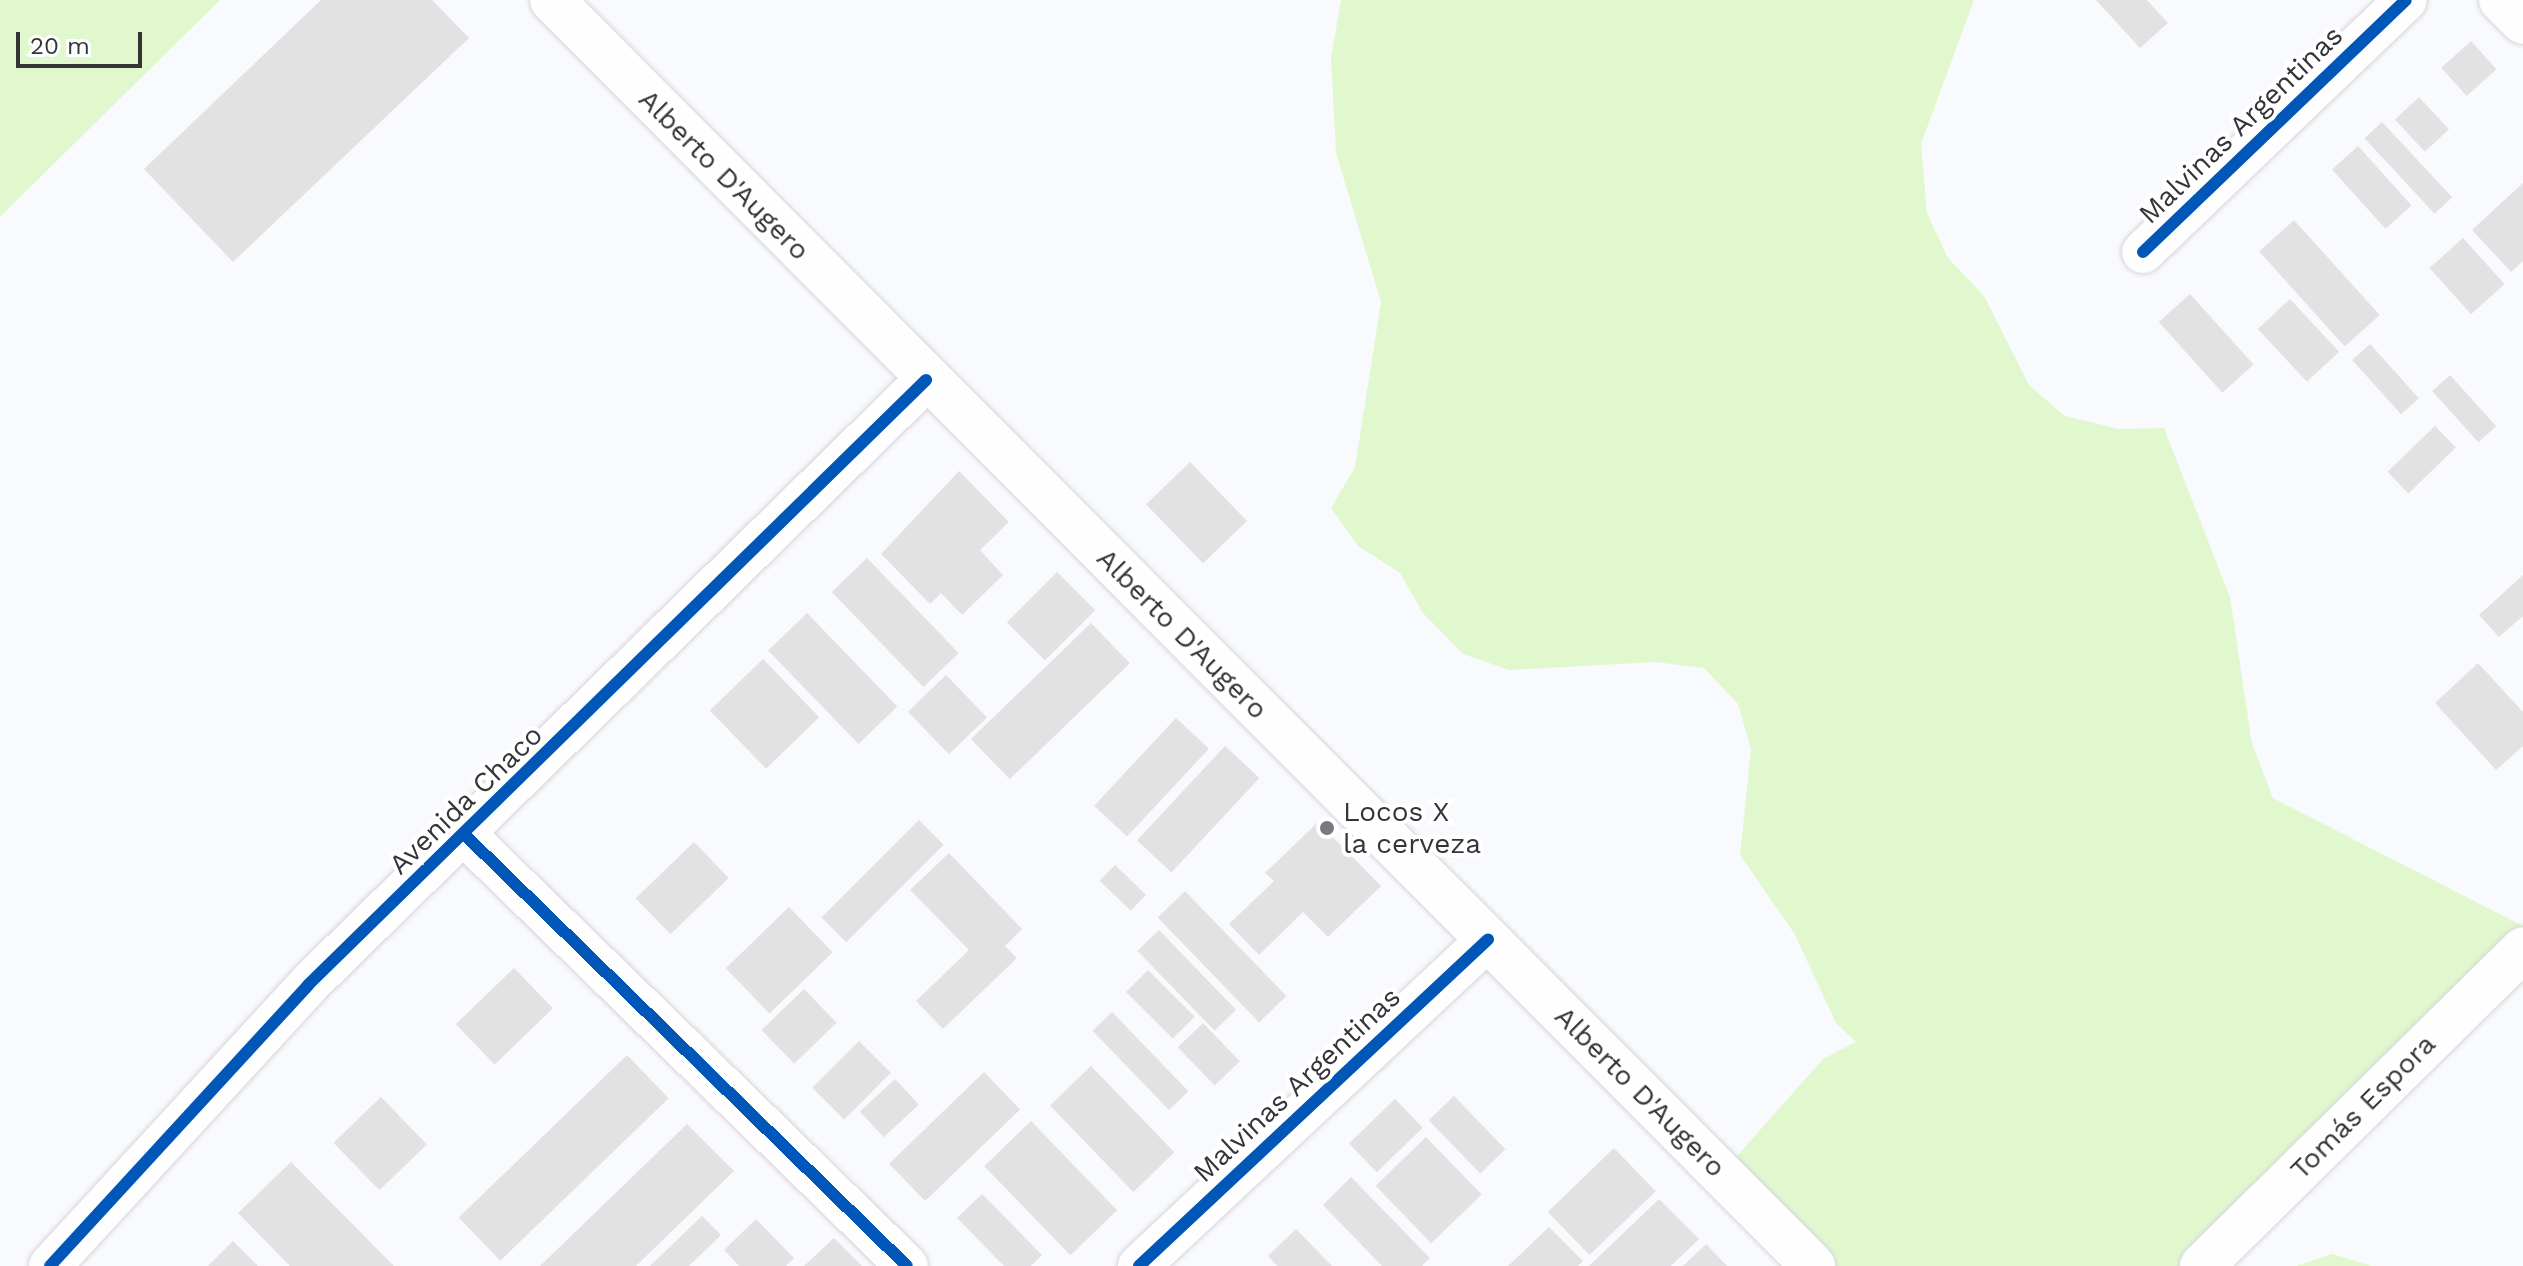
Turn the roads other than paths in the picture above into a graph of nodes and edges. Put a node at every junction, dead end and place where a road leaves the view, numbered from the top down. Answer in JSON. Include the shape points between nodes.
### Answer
{"nodes":[{"id":1,"x":552,"y":0,"type":"edge"},
{"id":2,"x":2406,"y":0,"type":"edge"},
{"id":3,"x":2501,"y":0,"type":"edge"},
{"id":4,"x":2523,"y":22,"type":"edge"},
{"id":5,"x":2143,"y":252,"type":"dead end"},
{"id":6,"x":926,"y":380,"type":"junction"},
{"id":7,"x":465,"y":835,"type":"junction"},
{"id":8,"x":1488,"y":939,"type":"junction"},
{"id":9,"x":2523,"y":949,"type":"edge"},
{"id":10,"x":50,"y":1266,"type":"edge"},
{"id":11,"x":907,"y":1266,"type":"edge"},
{"id":12,"x":1139,"y":1266,"type":"edge"},
{"id":13,"x":1813,"y":1266,"type":"edge"},
{"id":14,"x":2202,"y":1266,"type":"edge"}],
"edges":[{"from":1,"to":6,"type":"main road","name":"Alberto D'Augero"},
{"from":2,"to":5,"type":"street","name":"Malvinas Argentinas"},
{"from":3,"to":4,"type":"main road"},
{"from":6,"to":7,"type":"street","name":"Avenida Chaco"},
{"from":6,"to":8,"type":"main road","name":"Alberto D'Augero"},
{"from":7,"to":10,"type":"street","name":"Avenida Chaco","via":[[308,985]]},
{"from":7,"to":11,"type":"street"},
{"from":8,"to":12,"type":"street","name":"Malvinas Argentinas"},
{"from":8,"to":13,"type":"main road","name":"Alberto D'Augero"},
{"from":9,"to":14,"type":"main road","name":"Tomás Espora"}]}
